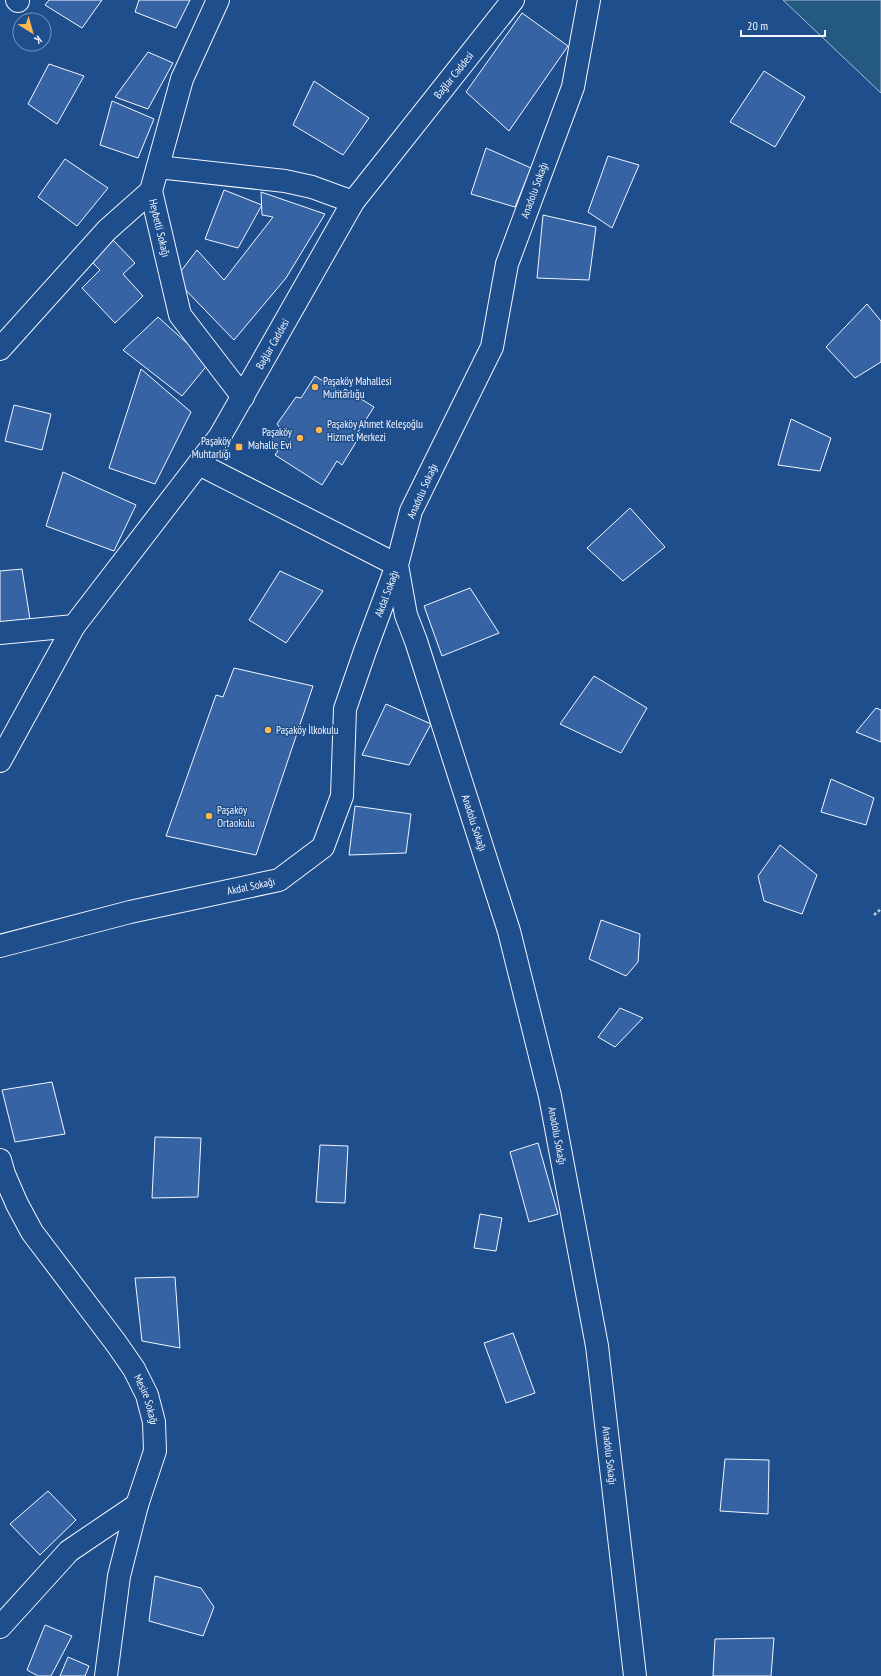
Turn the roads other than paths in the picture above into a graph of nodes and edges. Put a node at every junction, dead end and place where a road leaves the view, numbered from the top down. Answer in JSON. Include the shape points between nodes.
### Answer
{"nodes":[{"id":1,"x":218,"y":0,"type":"edge"},
{"id":2,"x":513,"y":0,"type":"edge"},
{"id":3,"x":589,"y":0,"type":"edge"},
{"id":4,"x":158,"y":166,"type":"junction"},
{"id":5,"x":151,"y":191,"type":"junction"},
{"id":6,"x":353,"y":202,"type":"junction"},
{"id":7,"x":0,"y":349,"type":"edge"},
{"id":8,"x":243,"y":397,"type":"junction"},
{"id":9,"x":198,"y":464,"type":"junction"},
{"id":10,"x":397,"y":565,"type":"junction"},
{"id":11,"x":74,"y":626,"type":"junction"},
{"id":12,"x":0,"y":633,"type":"edge"},
{"id":13,"x":0,"y":761,"type":"edge"},
{"id":14,"x":0,"y":946,"type":"edge"},
{"id":15,"x":0,"y":1160,"type":"edge"},
{"id":16,"x":137,"y":1505,"type":"junction"},
{"id":17,"x":0,"y":1627,"type":"edge"},
{"id":18,"x":106,"y":1676,"type":"edge"},
{"id":19,"x":635,"y":1676,"type":"edge"}],
"edges":[{"from":1,"to":4,"type":"street","name":"Heybetli Sokağı","via":[[182,79]]},
{"from":2,"to":6,"type":"street","name":"Bağlar Caddesi"},
{"from":3,"to":10,"type":"street","name":"Anadolu Sokağı","via":[[573,87],[507,264],[492,347],[411,511]]},
{"from":4,"to":5,"type":"street","name":"Heybetli Sokağı"},
{"from":4,"to":6,"type":"street","via":[[285,181],[312,187]]},
{"from":5,"to":7,"type":"street","via":[[107,230]]},
{"from":5,"to":8,"type":"street","name":"Heybetli Sokağı","via":[[180,315]]},
{"from":6,"to":8,"type":"street","name":"Bağlar Caddesi"},
{"from":8,"to":9,"type":"street","name":"Bağlar Caddesi","via":[[220,436]]},
{"from":9,"to":10,"type":"street"},
{"from":9,"to":11,"type":"street","name":"Bağlar Caddesi"},
{"from":10,"to":14,"type":"street","name":"Akdal Sokağı","via":[[344,709],[342,796],[323,847],[279,880],[130,912]]},
{"from":10,"to":19,"type":"street","name":"Anadolu Sokağı","via":[[406,615],[509,931],[550,1096],[597,1346]]},
{"from":11,"to":12,"type":"street"},
{"from":11,"to":13,"type":"street","name":"Bağlar Caddesi"},
{"from":15,"to":16,"type":"street","name":"Mesire Sokağı","via":[[17,1204],[32,1232],[116,1343],[134,1369],[147,1395],[154,1422],[155,1451]]},
{"from":16,"to":17,"type":"street","via":[[69,1551]]},
{"from":16,"to":18,"type":"street","name":"Mesire Sokağı","via":[[119,1576]]}]}
